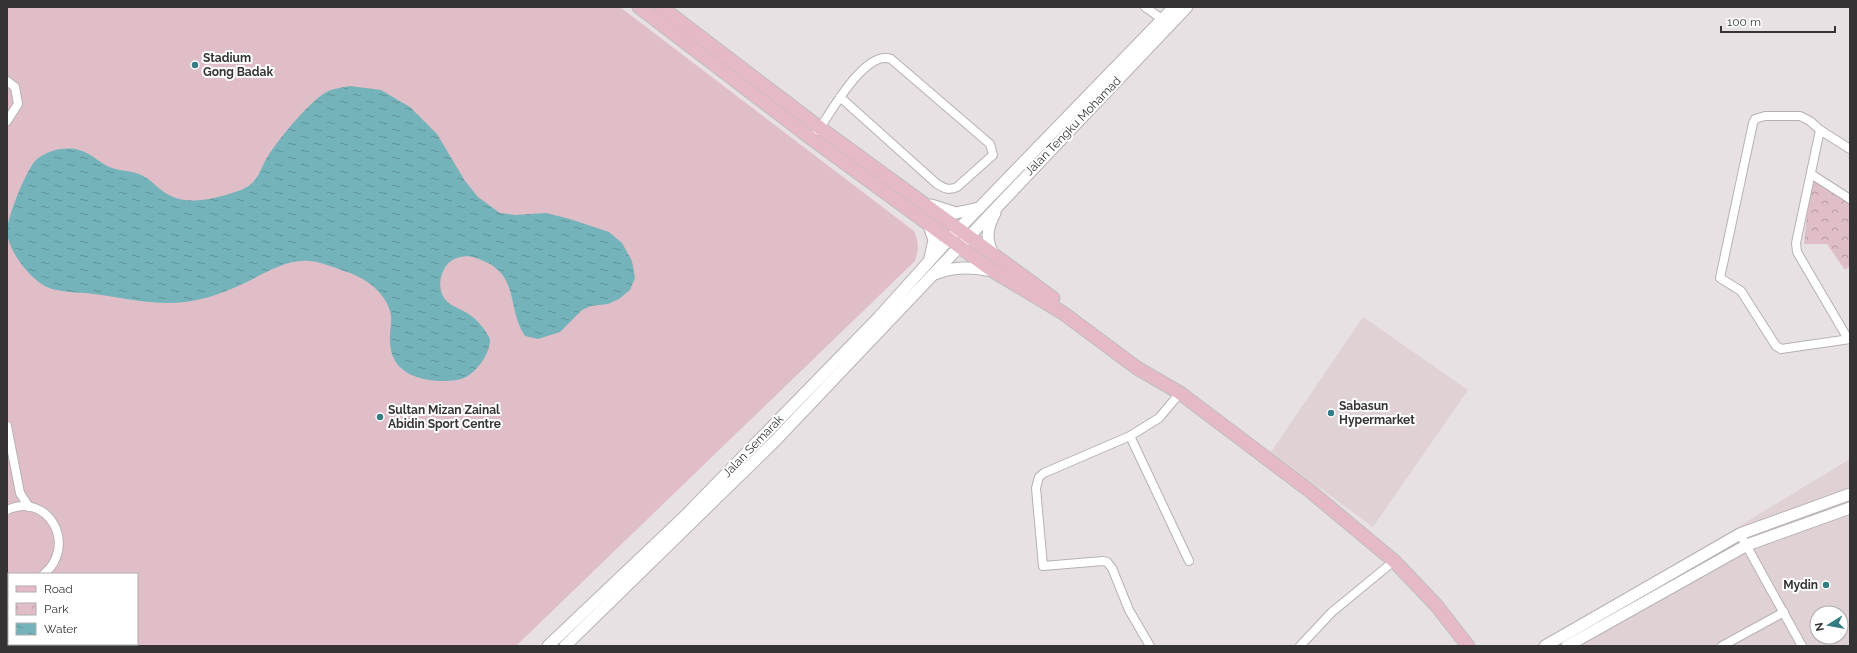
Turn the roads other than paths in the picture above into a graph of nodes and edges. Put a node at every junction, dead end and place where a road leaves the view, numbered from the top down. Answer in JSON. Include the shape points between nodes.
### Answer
{"nodes":[{"id":1,"x":639,"y":7,"type":"edge"},
{"id":2,"x":662,"y":7,"type":"edge"},
{"id":3,"x":1145,"y":7,"type":"edge"},
{"id":4,"x":1174,"y":7,"type":"edge"},
{"id":5,"x":1187,"y":7,"type":"edge"},
{"id":6,"x":1162,"y":20,"type":"junction"},
{"id":7,"x":7,"y":81,"type":"edge"},
{"id":8,"x":840,"y":97,"type":"junction"},
{"id":9,"x":7,"y":121,"type":"edge"},
{"id":10,"x":820,"y":128,"type":"junction"},
{"id":11,"x":1820,"y":130,"type":"junction"},
{"id":12,"x":812,"y":139,"type":"junction"},
{"id":13,"x":1850,"y":149,"type":"edge"},
{"id":14,"x":1811,"y":174,"type":"junction"},
{"id":15,"x":1003,"y":199,"type":"junction"},
{"id":16,"x":1850,"y":199,"type":"edge"},
{"id":17,"x":921,"y":201,"type":"junction"},
{"id":18,"x":979,"y":208,"type":"junction"},
{"id":19,"x":927,"y":222,"type":"junction"},
{"id":20,"x":965,"y":232,"type":"junction"},
{"id":21,"x":955,"y":242,"type":"junction"},
{"id":22,"x":995,"y":255,"type":"junction"},
{"id":23,"x":928,"y":262,"type":"junction"},
{"id":24,"x":993,"y":271,"type":"junction"},
{"id":25,"x":933,"y":275,"type":"junction"},
{"id":26,"x":1849,"y":339,"type":"edge"},
{"id":27,"x":1177,"y":391,"type":"junction"},
{"id":28,"x":7,"y":426,"type":"edge"},
{"id":29,"x":1130,"y":436,"type":"junction"},
{"id":30,"x":1850,"y":494,"type":"edge"},
{"id":31,"x":29,"y":507,"type":"junction"},
{"id":32,"x":1850,"y":508,"type":"edge"},
{"id":33,"x":7,"y":510,"type":"edge"},
{"id":34,"x":1740,"y":534,"type":"junction"},
{"id":35,"x":1747,"y":545,"type":"junction"},
{"id":36,"x":1189,"y":561,"type":"dead end"},
{"id":37,"x":1394,"y":561,"type":"junction"},
{"id":38,"x":45,"y":573,"type":"edge"},
{"id":39,"x":1784,"y":612,"type":"junction"},
{"id":40,"x":548,"y":646,"type":"edge"},
{"id":41,"x":565,"y":646,"type":"edge"},
{"id":42,"x":1150,"y":646,"type":"edge"},
{"id":43,"x":1300,"y":646,"type":"edge"},
{"id":44,"x":1468,"y":646,"type":"edge"},
{"id":45,"x":1545,"y":646,"type":"edge"},
{"id":46,"x":1567,"y":646,"type":"edge"},
{"id":47,"x":1722,"y":646,"type":"edge"},
{"id":48,"x":1802,"y":646,"type":"edge"}],
"edges":[{"from":1,"to":12,"type":"main road"},
{"from":2,"to":10,"type":"main road"},
{"from":3,"to":6,"type":"street"},
{"from":4,"to":6,"type":"main road","name":"Jalan Tengku Mohamad"},
{"from":5,"to":15,"type":"main road","name":"Jalan Tengku Mohamad"},
{"from":6,"to":18,"type":"main road","name":"Jalan Tengku Mohamad"},
{"from":7,"to":9,"type":"street","via":[[15,87],[18,104]]},
{"from":8,"to":8,"type":"street","via":[[937,184],[946,189],[957,187],[993,155],[990,144],[886,57],[874,60]]},
{"from":8,"to":10,"type":"street"},
{"from":10,"to":12,"type":"street"},
{"from":10,"to":17,"type":"main road"},
{"from":11,"to":13,"type":"street"},
{"from":11,"to":14,"type":"street"},
{"from":11,"to":26,"type":"street","via":[[1800,116],[1765,116],[1755,120],[1720,278],[1741,291],[1776,346],[1781,349]]},
{"from":12,"to":19,"type":"main road"},
{"from":14,"to":16,"type":"street"},
{"from":14,"to":26,"type":"street","via":[[1796,243],[1797,252]]},
{"from":15,"to":20,"type":"main road","name":"Jalan Tengku Mohamad"},
{"from":15,"to":22,"type":"main road","via":[[988,229],[988,243]]},
{"from":17,"to":18,"type":"main road","via":[[956,213]]},
{"from":17,"to":20,"type":"main road"},
{"from":18,"to":20,"type":"main road","name":"Jalan Tengku Mohamad"},
{"from":19,"to":21,"type":"main road"},
{"from":19,"to":23,"type":"main road","via":[[934,240]]},
{"from":20,"to":21,"type":"main road","name":"Jalan Tengku Mohamad"},
{"from":20,"to":22,"type":"main road"},
{"from":21,"to":23,"type":"main road","name":"Jalan Semarak"},
{"from":21,"to":24,"type":"main road"},
{"from":21,"to":25,"type":"main road","name":"Jalan Semarak"},
{"from":22,"to":27,"type":"main road","via":[[1141,361]]},
{"from":23,"to":40,"type":"main road","name":"Jalan Semarak","via":[[879,317],[686,516]]},
{"from":24,"to":25,"type":"main road","via":[[972,267]]},
{"from":24,"to":27,"type":"main road","via":[[1063,313],[1137,368]]},
{"from":25,"to":41,"type":"main road","name":"Jalan Semarak","via":[[775,441]]},
{"from":27,"to":29,"type":"street","via":[[1159,418]]},
{"from":27,"to":37,"type":"main road","via":[[1310,491]]},
{"from":28,"to":31,"type":"street","via":[[20,493]]},
{"from":29,"to":36,"type":"street"},
{"from":29,"to":42,"type":"street","via":[[1039,477],[1036,504],[1043,566],[1107,562],[1112,568],[1129,610]]},
{"from":30,"to":34,"type":"main road"},
{"from":31,"to":33,"type":"street","via":[[20,506]]},
{"from":31,"to":38,"type":"street","via":[[38,509],[52,521],[59,537],[57,557]]},
{"from":32,"to":35,"type":"main road"},
{"from":34,"to":35,"type":"street"},
{"from":34,"to":45,"type":"main road"},
{"from":35,"to":39,"type":"street"},
{"from":35,"to":46,"type":"main road"},
{"from":37,"to":43,"type":"street","via":[[1332,612]]},
{"from":37,"to":44,"type":"main road","via":[[1436,605]]},
{"from":39,"to":47,"type":"street"},
{"from":39,"to":48,"type":"street"}]}
